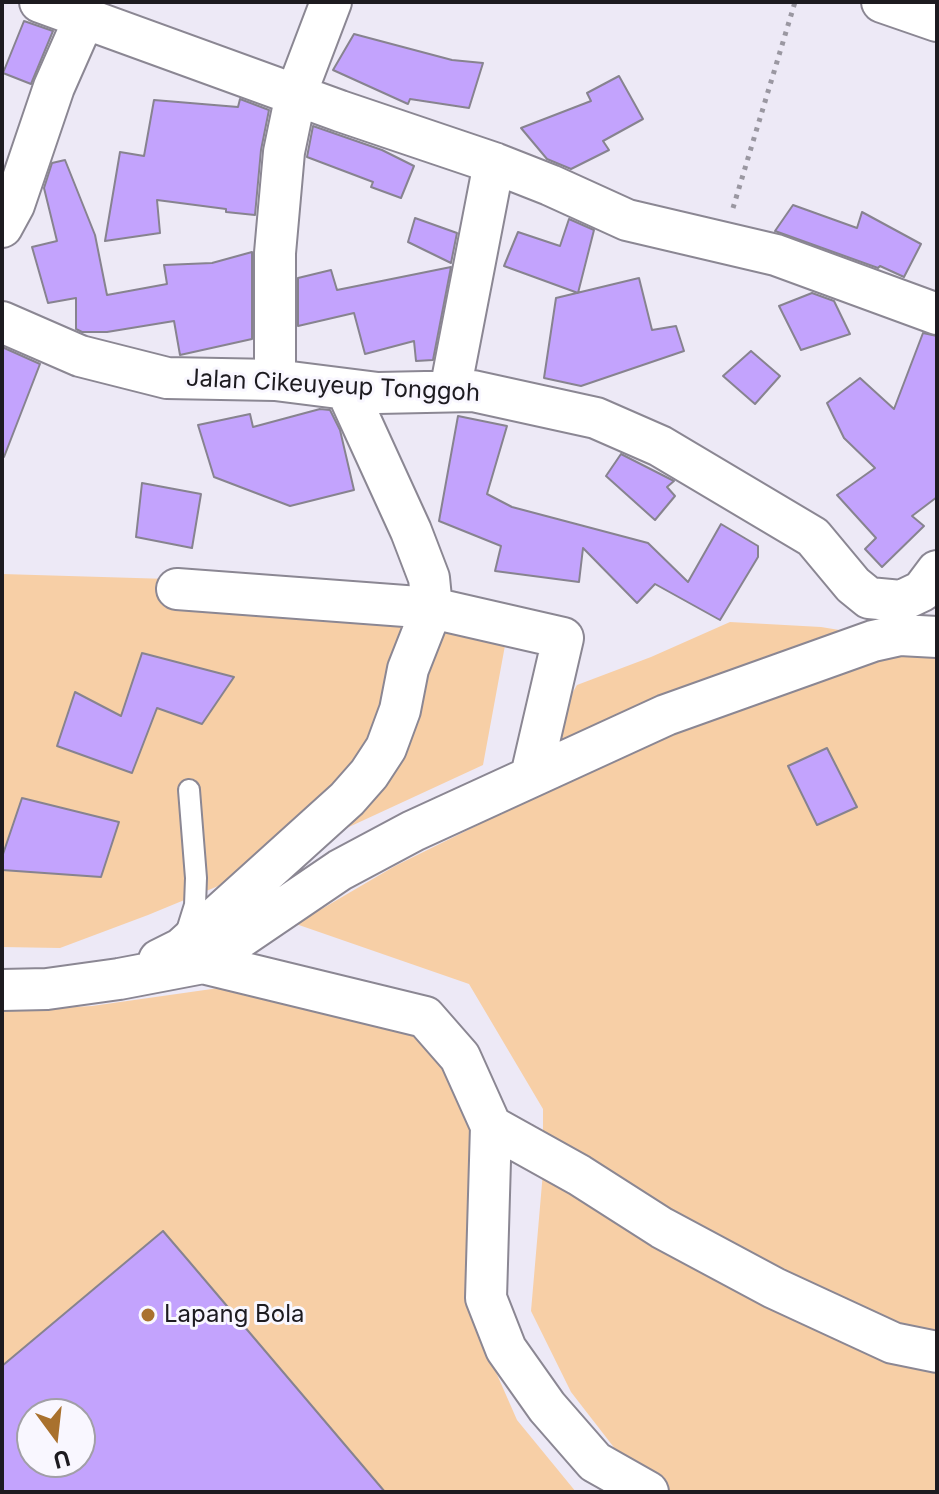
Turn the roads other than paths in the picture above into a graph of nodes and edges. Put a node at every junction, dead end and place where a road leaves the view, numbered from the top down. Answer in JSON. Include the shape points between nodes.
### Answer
{"nodes":[{"id":1,"x":40,"y":2,"type":"edge"},
{"id":2,"x":331,"y":2,"type":"edge"},
{"id":3,"x":882,"y":2,"type":"edge"},
{"id":4,"x":84,"y":19,"type":"junction"},
{"id":5,"x":937,"y":21,"type":"edge"},
{"id":6,"x":296,"y":94,"type":"junction"},
{"id":7,"x":494,"y":163,"type":"junction"},
{"id":8,"x":2,"y":227,"type":"edge"},
{"id":9,"x":937,"y":314,"type":"edge"},
{"id":10,"x":2,"y":322,"type":"edge"},
{"id":11,"x":275,"y":380,"type":"junction"},
{"id":12,"x":347,"y":391,"type":"junction"},
{"id":13,"x":450,"y":391,"type":"junction"},
{"id":14,"x":937,"y":571,"type":"edge"},
{"id":15,"x":177,"y":589,"type":"dead end"},
{"id":16,"x":432,"y":608,"type":"junction"},
{"id":17,"x":937,"y":637,"type":"edge"},
{"id":18,"x":531,"y":776,"type":"junction"},
{"id":19,"x":189,"y":790,"type":"dead end"},
{"id":20,"x":192,"y":956,"type":"junction"},
{"id":21,"x":2,"y":990,"type":"edge"},
{"id":22,"x":491,"y":1126,"type":"junction"},
{"id":23,"x":937,"y":1352,"type":"edge"},
{"id":24,"x":648,"y":1492,"type":"edge"}],
"edges":[{"from":1,"to":4,"type":"street"},
{"from":2,"to":6,"type":"street"},
{"from":3,"to":5,"type":"street"},
{"from":4,"to":6,"type":"street"},
{"from":4,"to":8,"type":"street"},
{"from":6,"to":7,"type":"street"},
{"from":6,"to":11,"type":"street","via":[[284,152],[275,253]]},
{"from":7,"to":9,"type":"street","via":[[627,220],[776,255]]},
{"from":7,"to":13,"type":"street"},
{"from":10,"to":11,"type":"street","name":"Jalan Cikeuyeup Tonggoh","via":[[80,356],[167,378]]},
{"from":11,"to":12,"type":"street","name":"Jalan Cikeuyeup Tonggoh"},
{"from":12,"to":13,"type":"street","name":"Jalan Cikeuyeup Tonggoh"},
{"from":12,"to":16,"type":"street","via":[[411,531],[429,578]]},
{"from":13,"to":14,"type":"street","name":"Jalan Cikeuyeup Tonggoh","via":[[473,391],[596,418],[660,446],[813,537],[869,598],[901,601],[922,591]]},
{"from":15,"to":16,"type":"street"},
{"from":16,"to":18,"type":"street","via":[[563,638]]},
{"from":16,"to":20,"type":"street","via":[[386,748],[369,774]]},
{"from":17,"to":18,"type":"street","via":[[900,635],[873,641],[666,715]]},
{"from":18,"to":20,"type":"street","via":[[413,831]]},
{"from":19,"to":20,"type":"lane","via":[[196,878]]},
{"from":20,"to":21,"type":"street","via":[[119,979]]},
{"from":20,"to":22,"type":"street","via":[[425,1017],[460,1057]]},
{"from":22,"to":23,"type":"street","via":[[774,1288],[893,1343]]},
{"from":22,"to":24,"type":"street","via":[[486,1298],[506,1349],[595,1462]]}]}
